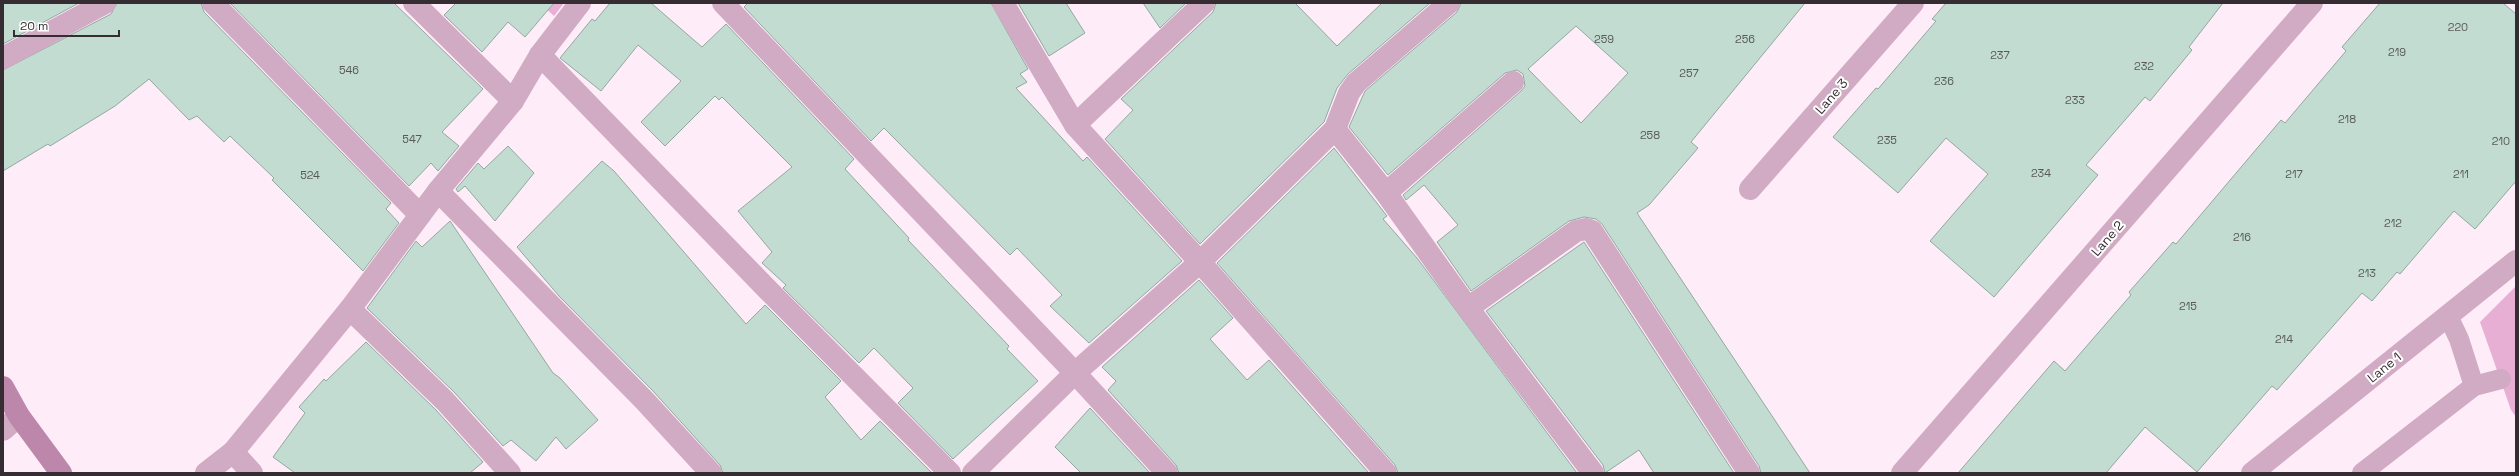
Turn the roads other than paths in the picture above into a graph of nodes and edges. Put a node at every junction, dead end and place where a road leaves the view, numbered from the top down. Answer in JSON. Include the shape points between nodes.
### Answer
{"nodes":[{"id":1,"x":105,"y":3,"type":"edge"},
{"id":2,"x":213,"y":3,"type":"edge"},
{"id":3,"x":414,"y":3,"type":"edge"},
{"id":4,"x":580,"y":3,"type":"edge"},
{"id":5,"x":723,"y":3,"type":"edge"},
{"id":6,"x":1003,"y":3,"type":"edge"},
{"id":7,"x":1204,"y":3,"type":"edge"},
{"id":8,"x":1449,"y":3,"type":"edge"},
{"id":9,"x":1913,"y":3,"type":"edge"},
{"id":10,"x":2312,"y":3,"type":"edge"},
{"id":11,"x":540,"y":55,"type":"junction"},
{"id":12,"x":3,"y":58,"type":"edge"},
{"id":13,"x":1514,"y":82,"type":"dead end"},
{"id":14,"x":513,"y":101,"type":"junction"},
{"id":15,"x":1074,"y":125,"type":"junction"},
{"id":16,"x":1335,"y":129,"type":"junction"},
{"id":17,"x":1750,"y":189,"type":"dead end"},
{"id":18,"x":438,"y":191,"type":"junction"},
{"id":19,"x":1386,"y":193,"type":"junction"},
{"id":20,"x":420,"y":215,"type":"junction"},
{"id":21,"x":2516,"y":261,"type":"edge"},
{"id":22,"x":1200,"y":262,"type":"junction"},
{"id":23,"x":1468,"y":308,"type":"junction"},
{"id":24,"x":350,"y":309,"type":"junction"},
{"id":25,"x":2448,"y":316,"type":"junction"},
{"id":26,"x":1075,"y":373,"type":"junction"},
{"id":27,"x":2501,"y":379,"type":"dead end"},
{"id":28,"x":2474,"y":386,"type":"junction"},
{"id":29,"x":3,"y":387,"type":"edge"},
{"id":30,"x":11,"y":423,"type":"edge"},
{"id":31,"x":233,"y":452,"type":"junction"},
{"id":32,"x":61,"y":473,"type":"edge"},
{"id":33,"x":206,"y":473,"type":"edge"},
{"id":34,"x":252,"y":473,"type":"edge"},
{"id":35,"x":510,"y":473,"type":"edge"},
{"id":36,"x":711,"y":473,"type":"edge"},
{"id":37,"x":950,"y":473,"type":"edge"},
{"id":38,"x":973,"y":473,"type":"edge"},
{"id":39,"x":1167,"y":473,"type":"edge"},
{"id":40,"x":1386,"y":473,"type":"edge"},
{"id":41,"x":1593,"y":473,"type":"edge"},
{"id":42,"x":1749,"y":473,"type":"edge"},
{"id":43,"x":1902,"y":473,"type":"edge"},
{"id":44,"x":2252,"y":473,"type":"edge"},
{"id":45,"x":2362,"y":473,"type":"edge"}],
"edges":[{"from":1,"to":12,"type":"street"},
{"from":2,"to":20,"type":"street"},
{"from":3,"to":14,"type":"street"},
{"from":4,"to":11,"type":"street"},
{"from":5,"to":26,"type":"street"},
{"from":6,"to":15,"type":"street"},
{"from":7,"to":15,"type":"street"},
{"from":8,"to":16,"type":"street","via":[[1356,83],[1349,93]]},
{"from":9,"to":17,"type":"street","name":"Lane 3"},
{"from":10,"to":43,"type":"street","name":"Lane 2"},
{"from":11,"to":14,"type":"street"},
{"from":11,"to":37,"type":"street"},
{"from":13,"to":19,"type":"street"},
{"from":14,"to":18,"type":"street"},
{"from":15,"to":22,"type":"street"},
{"from":16,"to":19,"type":"street"},
{"from":16,"to":22,"type":"street"},
{"from":18,"to":20,"type":"street"},
{"from":18,"to":36,"type":"street","via":[[644,400]]},
{"from":19,"to":23,"type":"street"},
{"from":20,"to":24,"type":"street"},
{"from":21,"to":25,"type":"street","name":"Lane 1"},
{"from":22,"to":26,"type":"street"},
{"from":22,"to":40,"type":"street"},
{"from":23,"to":41,"type":"street"},
{"from":23,"to":42,"type":"street","via":[[1576,231],[1592,231]]},
{"from":24,"to":31,"type":"street"},
{"from":24,"to":35,"type":"street","via":[[445,401]]},
{"from":25,"to":28,"type":"lane","via":[[2459,339]]},
{"from":25,"to":44,"type":"street","name":"Lane 1"},
{"from":26,"to":38,"type":"street"},
{"from":26,"to":39,"type":"street"},
{"from":27,"to":28,"type":"lane"},
{"from":28,"to":45,"type":"lane"},
{"from":29,"to":30,"type":"street"},
{"from":30,"to":32,"type":"street"},
{"from":31,"to":33,"type":"street"},
{"from":31,"to":34,"type":"street"}]}
